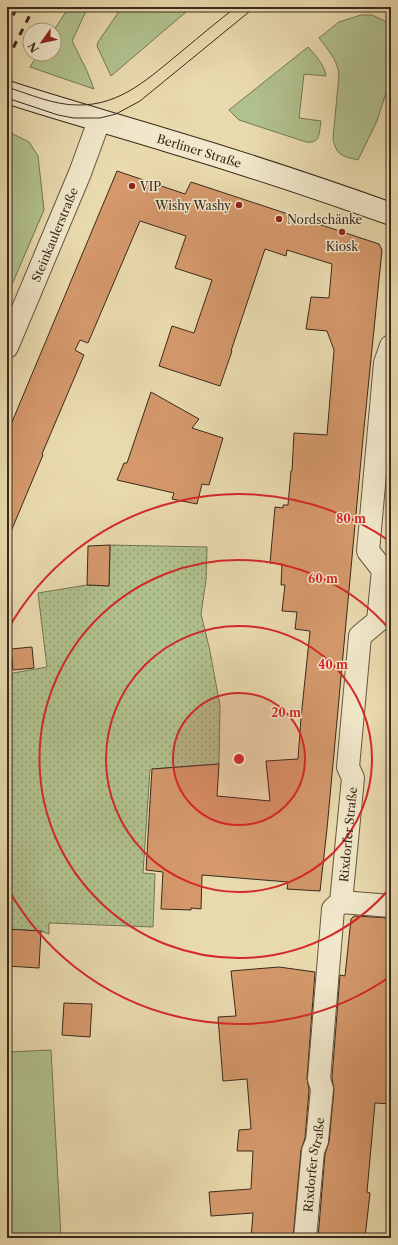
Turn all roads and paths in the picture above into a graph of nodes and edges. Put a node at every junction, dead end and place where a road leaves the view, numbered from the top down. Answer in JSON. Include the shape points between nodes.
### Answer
{"nodes":[{"id":1,"x":7,"y":92,"type":"edge"},
{"id":2,"x":99,"y":121,"type":"junction"},
{"id":3,"x":391,"y":214,"type":"edge"},
{"id":4,"x":391,"y":346,"type":"edge"},
{"id":5,"x":7,"y":347,"type":"edge"},
{"id":6,"x":385,"y":606,"type":"edge"},
{"id":7,"x":341,"y":902,"type":"junction"},
{"id":8,"x":391,"y":906,"type":"edge"},
{"id":9,"x":305,"y":1238,"type":"edge"}],
"edges":[{"from":1,"to":2,"type":"street","name":"Berliner Straße"},
{"from":2,"to":3,"type":"street","name":"Berliner Straße","via":[[271,172]]},
{"from":2,"to":5,"type":"street","name":"Steinkaulerstraße","via":[[80,173]]},
{"from":4,"to":6,"type":"street","name":"Rixdorfer Straße","via":[[385,363],[368,551],[383,570]]},
{"from":6,"to":7,"type":"street","name":"Rixdorfer Straße","via":[[378,621],[360,636],[348,767],[353,778]]},
{"from":7,"to":8,"type":"street"},
{"from":7,"to":9,"type":"street","name":"Rixdorfer Straße","via":[[333,909],[319,1079],[322,1089],[321,1104],[317,1141],[313,1151]]}]}
